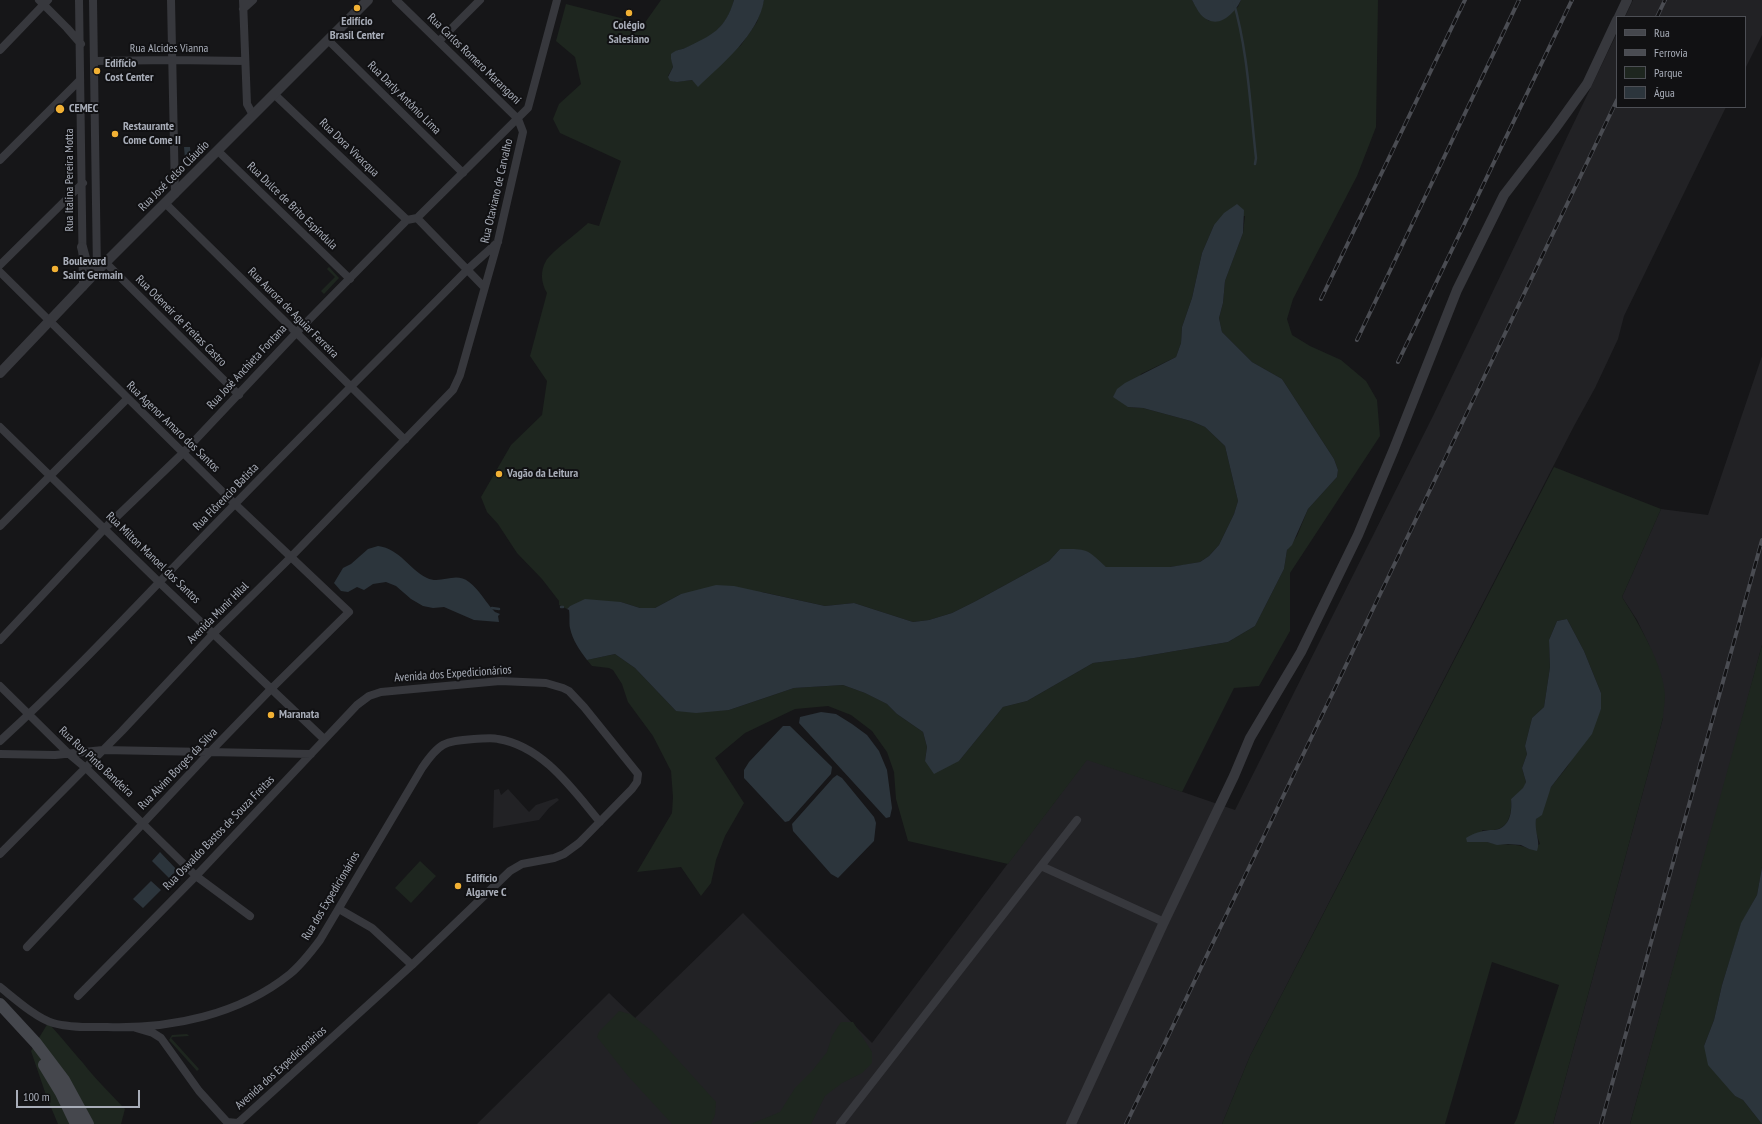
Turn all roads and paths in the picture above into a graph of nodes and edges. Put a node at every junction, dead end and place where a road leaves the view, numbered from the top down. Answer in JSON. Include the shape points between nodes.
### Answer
{"nodes":[{"id":1,"x":79,"y":0,"type":"edge"},
{"id":2,"x":92,"y":0,"type":"edge"},
{"id":3,"x":171,"y":0,"type":"edge"},
{"id":4,"x":243,"y":0,"type":"edge"},
{"id":5,"x":253,"y":0,"type":"edge"},
{"id":6,"x":368,"y":0,"type":"edge"},
{"id":7,"x":396,"y":0,"type":"edge"},
{"id":8,"x":480,"y":0,"type":"edge"},
{"id":9,"x":557,"y":0,"type":"edge"},
{"id":10,"x":1627,"y":0,"type":"edge"},
{"id":11,"x":44,"y":2,"type":"edge"},
{"id":12,"x":243,"y":9,"type":"junction"},
{"id":13,"x":1619,"y":16,"type":"edge"},
{"id":14,"x":1616,"y":22,"type":"edge"},
{"id":15,"x":328,"y":40,"type":"junction"},
{"id":16,"x":439,"y":42,"type":"junction"},
{"id":17,"x":80,"y":44,"type":"junction"},
{"id":18,"x":0,"y":50,"type":"edge"},
{"id":19,"x":172,"y":60,"type":"junction"},
{"id":20,"x":94,"y":61,"type":"junction"},
{"id":21,"x":244,"y":61,"type":"junction"},
{"id":22,"x":80,"y":80,"type":"junction"},
{"id":23,"x":274,"y":94,"type":"junction"},
{"id":24,"x":253,"y":115,"type":"junction"},
{"id":25,"x":518,"y":119,"type":"junction"},
{"id":26,"x":218,"y":151,"type":"junction"},
{"id":27,"x":0,"y":160,"type":"edge"},
{"id":28,"x":463,"y":173,"type":"junction"},
{"id":29,"x":82,"y":183,"type":"junction"},
{"id":30,"x":175,"y":194,"type":"junction"},
{"id":31,"x":165,"y":203,"type":"junction"},
{"id":32,"x":417,"y":218,"type":"junction"},
{"id":33,"x":407,"y":220,"type":"junction"},
{"id":34,"x":498,"y":241,"type":"junction"},
{"id":35,"x":82,"y":247,"type":"junction"},
{"id":36,"x":106,"y":263,"type":"junction"},
{"id":37,"x":0,"y":264,"type":"edge"},
{"id":38,"x":468,"y":269,"type":"junction"},
{"id":39,"x":97,"y":271,"type":"junction"},
{"id":40,"x":0,"y":272,"type":"edge"},
{"id":41,"x":350,"y":279,"type":"junction"},
{"id":42,"x":484,"y":287,"type":"junction"},
{"id":43,"x":83,"y":288,"type":"junction"},
{"id":44,"x":50,"y":322,"type":"junction"},
{"id":45,"x":296,"y":333,"type":"junction"},
{"id":46,"x":0,"y":373,"type":"edge"},
{"id":47,"x":351,"y":388,"type":"junction"},
{"id":48,"x":453,"y":390,"type":"joint"},
{"id":49,"x":239,"y":395,"type":"junction"},
{"id":50,"x":127,"y":399,"type":"junction"},
{"id":51,"x":0,"y":427,"type":"edge"},
{"id":52,"x":405,"y":440,"type":"junction"},
{"id":53,"x":183,"y":453,"type":"junction"},
{"id":54,"x":50,"y":474,"type":"junction"},
{"id":55,"x":235,"y":504,"type":"junction"},
{"id":56,"x":0,"y":526,"type":"edge"},
{"id":57,"x":105,"y":529,"type":"junction"},
{"id":58,"x":291,"y":557,"type":"junction"},
{"id":59,"x":159,"y":582,"type":"junction"},
{"id":60,"x":349,"y":612,"type":"joint"},
{"id":61,"x":213,"y":634,"type":"junction"},
{"id":62,"x":0,"y":640,"type":"edge"},
{"id":63,"x":0,"y":686,"type":"edge"},
{"id":64,"x":271,"y":689,"type":"junction"},
{"id":65,"x":381,"y":692,"type":"joint"},
{"id":66,"x":29,"y":714,"type":"junction"},
{"id":67,"x":324,"y":739,"type":"junction"},
{"id":68,"x":0,"y":741,"type":"edge"},
{"id":69,"x":103,"y":750,"type":"junction"},
{"id":70,"x":210,"y":752,"type":"junction"},
{"id":71,"x":0,"y":754,"type":"edge"},
{"id":72,"x":69,"y":754,"type":"junction"},
{"id":73,"x":311,"y":754,"type":"junction"},
{"id":74,"x":85,"y":768,"type":"junction"},
{"id":75,"x":1077,"y":820,"type":"dead end"},
{"id":76,"x":600,"y":822,"type":"junction"},
{"id":77,"x":143,"y":823,"type":"junction"},
{"id":78,"x":0,"y":854,"type":"edge"},
{"id":79,"x":1041,"y":866,"type":"junction"},
{"id":80,"x":196,"y":876,"type":"junction"},
{"id":81,"x":339,"y":909,"type":"junction"},
{"id":82,"x":250,"y":916,"type":"dead end"},
{"id":83,"x":1164,"y":922,"type":"junction"},
{"id":84,"x":27,"y":947,"type":"dead end"},
{"id":85,"x":412,"y":965,"type":"junction"},
{"id":86,"x":0,"y":987,"type":"edge"},
{"id":87,"x":78,"y":996,"type":"dead end"},
{"id":88,"x":0,"y":1007,"type":"edge"},
{"id":89,"x":136,"y":1028,"type":"junction"},
{"id":90,"x":76,"y":1124,"type":"edge"},
{"id":91,"x":88,"y":1124,"type":"edge"},
{"id":92,"x":840,"y":1124,"type":"edge"},
{"id":93,"x":1071,"y":1124,"type":"edge"}],
"edges":[{"from":1,"to":17,"type":"street","name":"Rua Italina Pereira Motta"},
{"from":2,"to":20,"type":"street","name":"Rua Italina Pereira Motta"},
{"from":3,"to":19,"type":"street"},
{"from":4,"to":12,"type":"street"},
{"from":5,"to":12,"type":"street"},
{"from":6,"to":15,"type":"street","name":"Rua José Celso Cláudio"},
{"from":7,"to":16,"type":"street","name":"Rua Carlos Romero Marangoni"},
{"from":8,"to":16,"type":"street"},
{"from":9,"to":25,"type":"street","via":[[528,108]]},
{"from":10,"to":13,"type":"street"},
{"from":11,"to":17,"type":"street"},
{"from":11,"to":18,"type":"street"},
{"from":12,"to":21,"type":"street"},
{"from":14,"to":83,"type":"street","via":[[1587,84],[1504,195],[1457,290],[1358,536],[1301,652],[1250,738]]},
{"from":15,"to":23,"type":"street","name":"Rua José Celso Cláudio"},
{"from":15,"to":28,"type":"street","name":"Rua Darly Antônio Lima"},
{"from":16,"to":25,"type":"street","name":"Rua Carlos Romero Marangoni"},
{"from":17,"to":22,"type":"street","name":"Rua Italina Pereira Motta"},
{"from":19,"to":20,"type":"street","name":"Rua Alcides Vianna"},
{"from":19,"to":21,"type":"street","name":"Rua Alcides Vianna"},
{"from":19,"to":30,"type":"street"},
{"from":20,"to":39,"type":"street","name":"Rua Italina Pereira Motta"},
{"from":21,"to":24,"type":"street","via":[[247,104]]},
{"from":22,"to":27,"type":"street"},
{"from":22,"to":29,"type":"street","name":"Rua Italina Pereira Motta"},
{"from":23,"to":24,"type":"street","name":"Rua José Celso Cláudio"},
{"from":23,"to":33,"type":"street","name":"Rua Dora Vivacqua"},
{"from":24,"to":26,"type":"street","name":"Rua José Celso Cláudio"},
{"from":25,"to":28,"type":"street"},
{"from":25,"to":34,"type":"street","name":"Rua Otaviano de Carvalho","via":[[523,132]]},
{"from":26,"to":30,"type":"street","name":"Rua José Celso Cláudio"},
{"from":26,"to":41,"type":"street","name":"Rua Dulce de Brito Espíndula"},
{"from":28,"to":32,"type":"street"},
{"from":29,"to":35,"type":"street","name":"Rua Italina Pereira Motta"},
{"from":29,"to":37,"type":"street"},
{"from":30,"to":31,"type":"street","name":"Rua José Celso Cláudio"},
{"from":31,"to":36,"type":"street","name":"Rua José Celso Cláudio"},
{"from":31,"to":45,"type":"street","name":"Rua Aurora de Aguiar Ferreira"},
{"from":32,"to":33,"type":"street"},
{"from":32,"to":38,"type":"street"},
{"from":33,"to":41,"type":"street","name":"Rua José Anchieta Fontana"},
{"from":34,"to":38,"type":"street","name":"Rua Flôrencio Batista"},
{"from":34,"to":42,"type":"street","name":"Rua Otaviano de Carvalho"},
{"from":35,"to":39,"type":"street","via":[[86,262]]},
{"from":35,"to":43,"type":"street","name":"Rua Italina Pereira Motta"},
{"from":36,"to":39,"type":"street","name":"Rua José Celso Cláudio"},
{"from":36,"to":49,"type":"street","name":"Rua Odeneir de Freitas Castro"},
{"from":38,"to":42,"type":"street"},
{"from":38,"to":47,"type":"street","name":"Rua Flôrencio Batista"},
{"from":39,"to":43,"type":"street","name":"Rua José Celso Cláudio"},
{"from":40,"to":44,"type":"street","name":"Rua Agenor Amaro dos Santos"},
{"from":41,"to":45,"type":"street","name":"Rua José Anchieta Fontana"},
{"from":42,"to":48,"type":"street","name":"Rua Otaviano de Carvalho","via":[[460,375]]},
{"from":43,"to":44,"type":"street","name":"Rua José Celso Cláudio"},
{"from":44,"to":46,"type":"street","name":"Rua José Celso Cláudio"},
{"from":44,"to":50,"type":"street","name":"Rua Agenor Amaro dos Santos"},
{"from":45,"to":47,"type":"street","name":"Rua Aurora de Aguiar Ferreira"},
{"from":45,"to":49,"type":"street","name":"Rua José Anchieta Fontana"},
{"from":47,"to":52,"type":"street","name":"Rua Aurora de Aguiar Ferreira"},
{"from":47,"to":55,"type":"street","name":"Rua Flôrencio Batista"},
{"from":48,"to":52,"type":"street","name":"Avenida Munir Hilal"},
{"from":49,"to":53,"type":"street","name":"Rua José Anchieta Fontana"},
{"from":50,"to":53,"type":"street","name":"Rua Agenor Amaro dos Santos"},
{"from":50,"to":54,"type":"street"},
{"from":51,"to":54,"type":"street","name":"Rua Milton Manoel dos Santos"},
{"from":52,"to":58,"type":"street","name":"Avenida Munir Hilal"},
{"from":53,"to":55,"type":"street","name":"Rua Agenor Amaro dos Santos"},
{"from":53,"to":57,"type":"street","name":"Rua José Anchieta Fontana"},
{"from":54,"to":56,"type":"street"},
{"from":54,"to":57,"type":"street","name":"Rua Milton Manoel dos Santos"},
{"from":55,"to":58,"type":"street","name":"Rua Agenor Amaro dos Santos"},
{"from":55,"to":59,"type":"street","name":"Rua Flôrencio Batista"},
{"from":57,"to":59,"type":"street","name":"Rua Milton Manoel dos Santos"},
{"from":57,"to":62,"type":"street","name":"Rua José Anchieta Fontana"},
{"from":58,"to":60,"type":"street","name":"Rua Agenor Amaro dos Santos"},
{"from":58,"to":61,"type":"street","name":"Avenida Munir Hilal"},
{"from":59,"to":61,"type":"street","name":"Rua Milton Manoel dos Santos"},
{"from":59,"to":66,"type":"street","name":"Rua Flôrencio Batista"},
{"from":60,"to":64,"type":"street","name":"Rua Alvim Borges da Silva"},
{"from":61,"to":64,"type":"street","name":"Rua Milton Manoel dos Santos"},
{"from":61,"to":69,"type":"street","name":"Avenida Munir Hilal"},
{"from":63,"to":66,"type":"street","name":"Rua Ruy Pinto Bandeira"},
{"from":64,"to":67,"type":"street","name":"Rua Milton Manoel dos Santos"},
{"from":64,"to":70,"type":"street","name":"Rua Alvim Borges da Silva"},
{"from":65,"to":67,"type":"street","name":"Rua Oswaldo Bastos de Souza Freitas","via":[[357,704]]},
{"from":65,"to":76,"type":"street","name":"Avenida dos Expedicionários","via":[[500,681],[546,683],[569,691],[638,774],[632,790]]},
{"from":66,"to":68,"type":"street","name":"Rua Flôrencio Batista"},
{"from":66,"to":72,"type":"street","name":"Rua Ruy Pinto Bandeira"},
{"from":67,"to":73,"type":"street","name":"Rua Oswaldo Bastos de Souza Freitas"},
{"from":69,"to":70,"type":"street"},
{"from":69,"to":72,"type":"street"},
{"from":69,"to":74,"type":"street","name":"Avenida Munir Hilal"},
{"from":70,"to":73,"type":"street"},
{"from":70,"to":77,"type":"street","name":"Rua Alvim Borges da Silva"},
{"from":71,"to":72,"type":"street"},
{"from":72,"to":74,"type":"street","name":"Rua Ruy Pinto Bandeira"},
{"from":73,"to":80,"type":"street","name":"Rua Oswaldo Bastos de Souza Freitas"},
{"from":74,"to":77,"type":"street","name":"Rua Ruy Pinto Bandeira"},
{"from":74,"to":78,"type":"street","name":"Avenida Munir Hilal"},
{"from":75,"to":79,"type":"street"},
{"from":76,"to":81,"type":"street","name":"Rua dos Expedicionários","via":[[557,772],[522,746],[498,738],[456,740],[442,744],[433,752],[392,816]]},
{"from":76,"to":85,"type":"street","name":"Avenida dos Expedicionários","via":[[564,854],[522,864],[510,871]]},
{"from":77,"to":80,"type":"street","name":"Rua Ruy Pinto Bandeira"},
{"from":77,"to":84,"type":"street","name":"Rua Alvim Borges da Silva"},
{"from":79,"to":83,"type":"street"},
{"from":79,"to":92,"type":"street"},
{"from":80,"to":82,"type":"street","name":"Rua Ruy Pinto Bandeira"},
{"from":80,"to":87,"type":"street","name":"Rua Oswaldo Bastos de Souza Freitas"},
{"from":81,"to":85,"type":"street","via":[[372,928]]},
{"from":81,"to":89,"type":"street","name":"Rua dos Expedicionários","via":[[307,957],[274,985],[247,1000],[209,1015],[185,1022]]},
{"from":83,"to":93,"type":"street"},
{"from":85,"to":89,"type":"street","name":"Avenida dos Expedicionários","via":[[238,1123],[227,1122],[199,1090],[161,1038]]},
{"from":86,"to":89,"type":"street","name":"Rua dos Expedicionários","via":[[52,1023]]},
{"from":88,"to":90,"type":"main road","via":[[38,1056],[61,1093]]},
{"from":88,"to":91,"type":"main road","via":[[36,1042],[64,1080]]}]}
